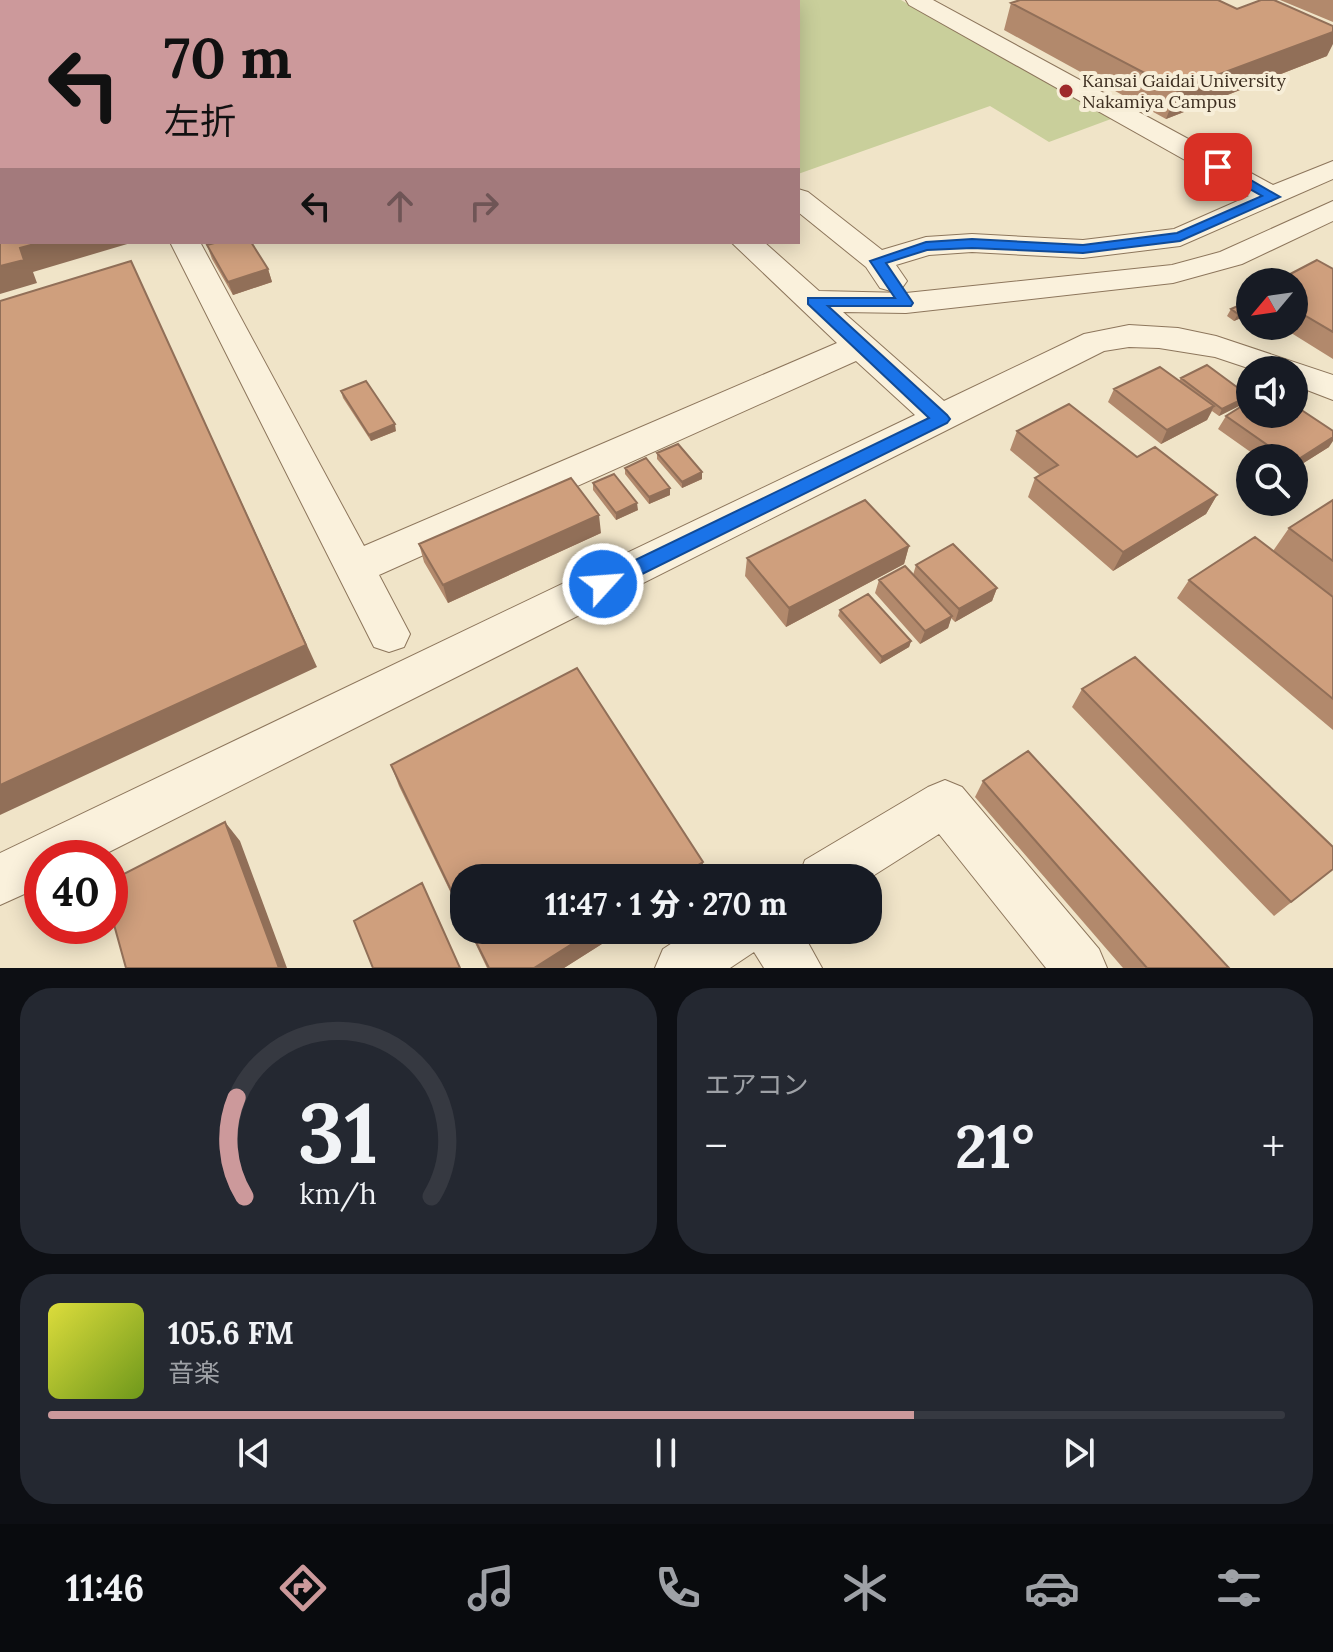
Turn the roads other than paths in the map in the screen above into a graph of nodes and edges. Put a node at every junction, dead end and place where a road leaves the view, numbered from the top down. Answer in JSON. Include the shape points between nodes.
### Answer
{"nodes":[{"id":1,"x":917,"y":0,"type":"edge"},
{"id":2,"x":1333,"y":169,"type":"edge"},
{"id":3,"x":1273,"y":197,"type":"junction"},
{"id":4,"x":800,"y":200,"type":"edge"},
{"id":5,"x":1333,"y":210,"type":"edge"},
{"id":6,"x":186,"y":244,"type":"edge"},
{"id":7,"x":748,"y":244,"type":"edge"},
{"id":8,"x":877,"y":261,"type":"junction"},
{"id":9,"x":813,"y":301,"type":"junction"},
{"id":10,"x":906,"y":303,"type":"junction"},
{"id":11,"x":861,"y":346,"type":"junction"},
{"id":12,"x":1249,"y":356,"type":"edge"},
{"id":13,"x":1308,"y":378,"type":"edge"},
{"id":14,"x":1333,"y":388,"type":"edge"},
{"id":15,"x":941,"y":419,"type":"junction"},
{"id":16,"x":355,"y":568,"type":"junction"},
{"id":17,"x":389,"y":634,"type":"dead end"},
{"id":18,"x":80,"y":840,"type":"edge"},
{"id":19,"x":846,"y":864,"type":"edge"},
{"id":20,"x":24,"y":868,"type":"edge"},
{"id":21,"x":0,"y":880,"type":"edge"},
{"id":22,"x":719,"y":944,"type":"edge"},
{"id":23,"x":779,"y":944,"type":"edge"},
{"id":24,"x":682,"y":968,"type":"edge"},
{"id":25,"x":795,"y":968,"type":"edge"},
{"id":26,"x":1080,"y":968,"type":"edge"}],
"edges":[{"from":1,"to":3,"type":"street"},
{"from":2,"to":3,"type":"street"},
{"from":3,"to":8,"type":"street","via":[[1180,237],[1083,249],[926,246]]},
{"from":4,"to":8,"type":"street"},
{"from":5,"to":10,"type":"street","via":[[1231,258],[1173,274]]},
{"from":6,"to":16,"type":"street"},
{"from":7,"to":9,"type":"street"},
{"from":8,"to":10,"type":"street"},
{"from":9,"to":10,"type":"street"},
{"from":9,"to":11,"type":"street"},
{"from":11,"to":15,"type":"street"},
{"from":11,"to":16,"type":"street"},
{"from":12,"to":15,"type":"street","via":[[1137,335],[1096,342]]},
{"from":13,"to":14,"type":"street"},
{"from":15,"to":18,"type":"street"},
{"from":16,"to":17,"type":"street"},
{"from":19,"to":26,"type":"street","via":[[945,803]]},
{"from":20,"to":21,"type":"street"},
{"from":22,"to":24,"type":"street"},
{"from":23,"to":25,"type":"street"}]}
